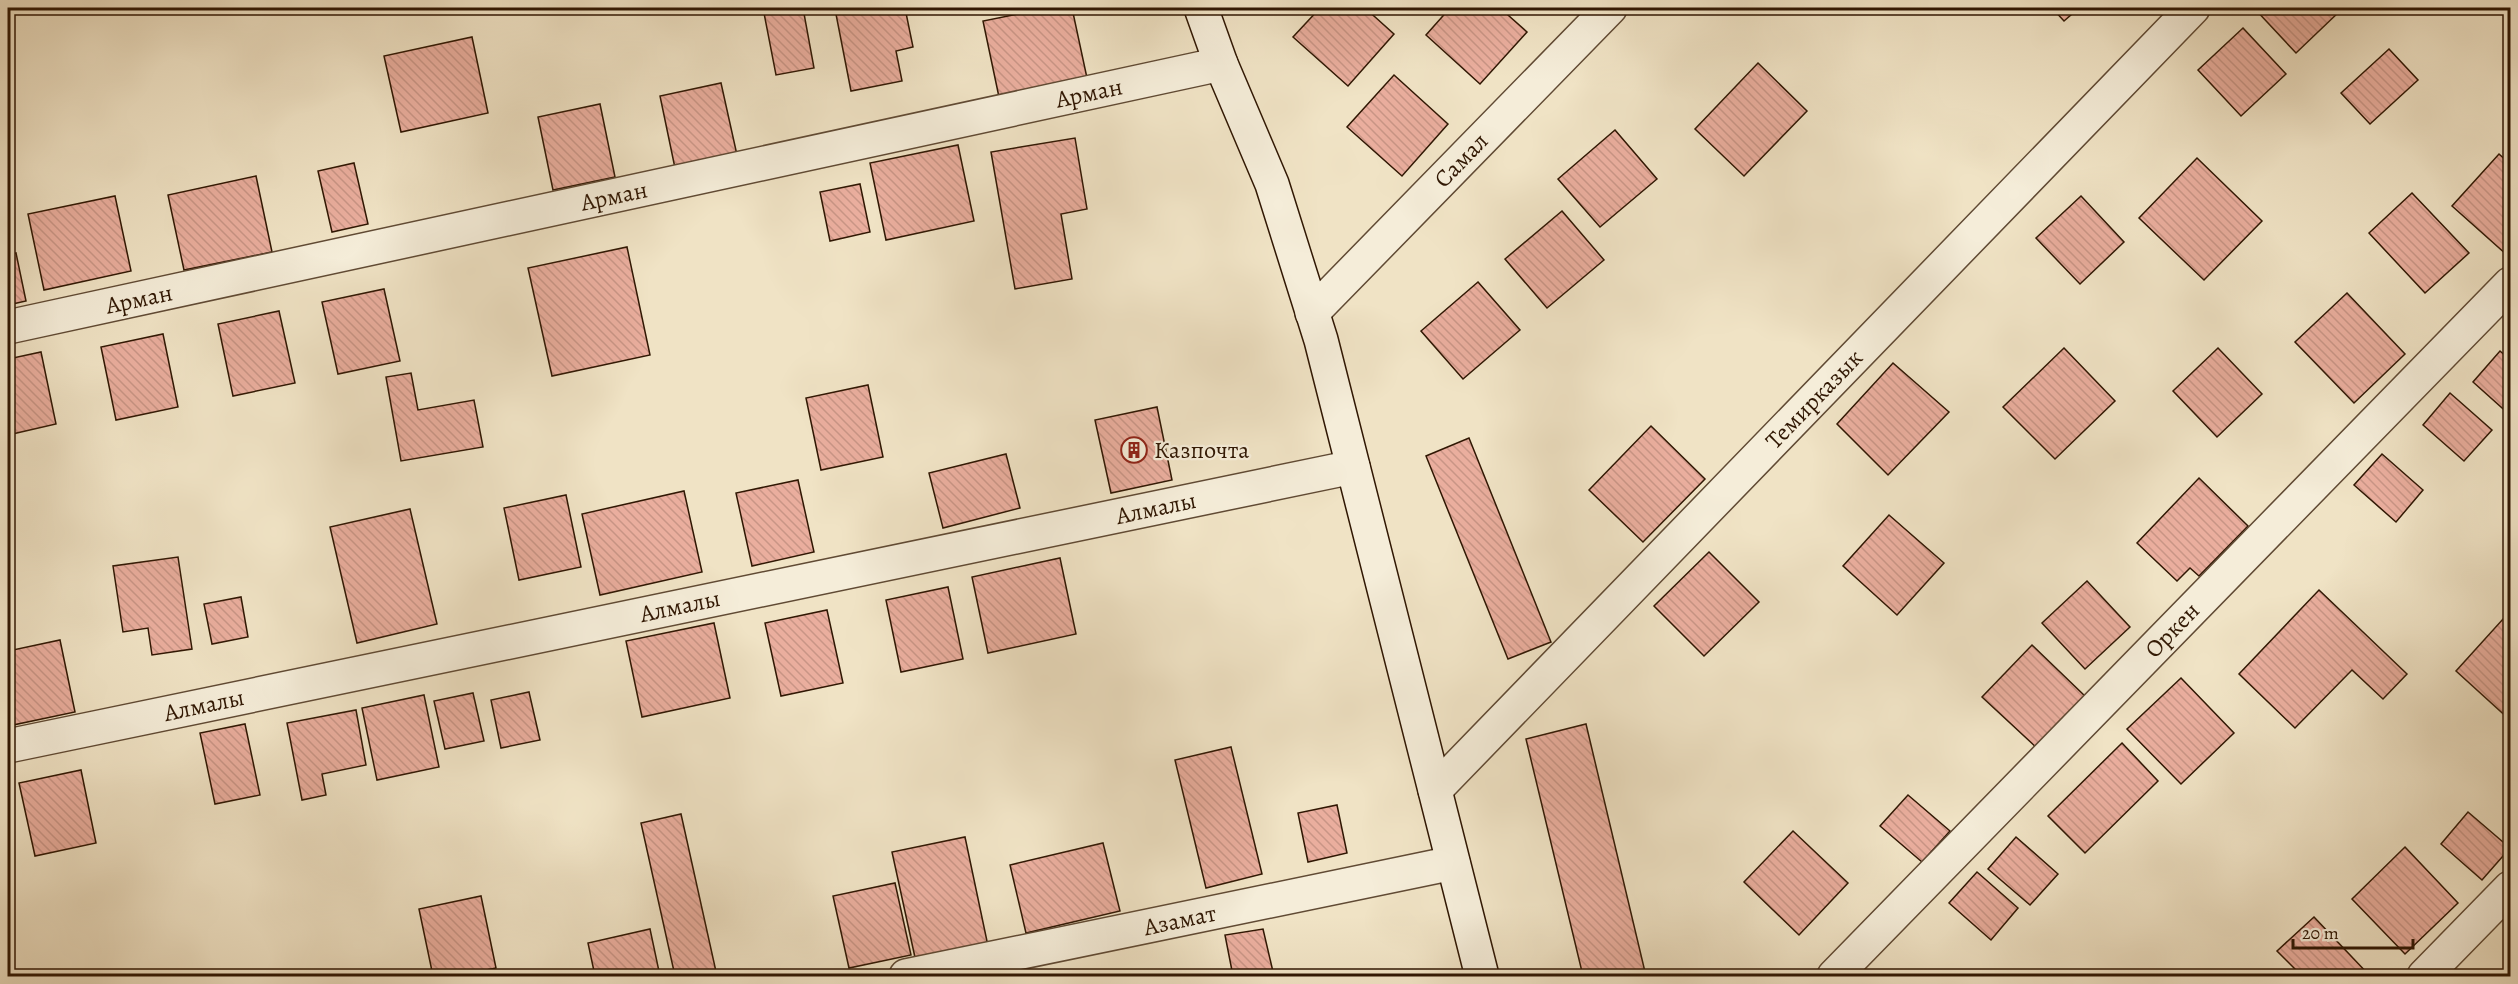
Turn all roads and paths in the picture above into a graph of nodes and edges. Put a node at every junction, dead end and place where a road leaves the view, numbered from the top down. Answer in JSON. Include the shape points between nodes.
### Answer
{"nodes":[{"id":1,"x":1201,"y":8,"type":"edge"},
{"id":2,"x":1610,"y":8,"type":"edge"},
{"id":3,"x":2193,"y":8,"type":"edge"},
{"id":4,"x":1221,"y":64,"type":"junction"},
{"id":5,"x":2511,"y":284,"type":"edge"},
{"id":6,"x":1312,"y":313,"type":"junction"},
{"id":7,"x":8,"y":327,"type":"edge"},
{"id":8,"x":1353,"y":467,"type":"junction"},
{"id":9,"x":8,"y":746,"type":"edge"},
{"id":10,"x":1435,"y":790,"type":"junction"},
{"id":11,"x":1453,"y":863,"type":"junction"},
{"id":12,"x":2511,"y":888,"type":"edge"},
{"id":13,"x":906,"y":976,"type":"edge"},
{"id":14,"x":1482,"y":976,"type":"edge"},
{"id":15,"x":1834,"y":976,"type":"edge"},
{"id":16,"x":2424,"y":976,"type":"edge"}],
"edges":[{"from":1,"to":4,"type":"street"},
{"from":2,"to":6,"type":"street","name":"Самал"},
{"from":3,"to":10,"type":"street","name":"Темирказык"},
{"from":4,"to":6,"type":"street","via":[[1272,184]]},
{"from":4,"to":7,"type":"street","name":"Арман"},
{"from":5,"to":15,"type":"street","name":"Оркен"},
{"from":6,"to":8,"type":"street"},
{"from":8,"to":9,"type":"street","name":"Алмалы"},
{"from":8,"to":10,"type":"street"},
{"from":10,"to":11,"type":"street"},
{"from":11,"to":13,"type":"street","name":"Азамат"},
{"from":11,"to":14,"type":"street"},
{"from":12,"to":16,"type":"street"}]}
